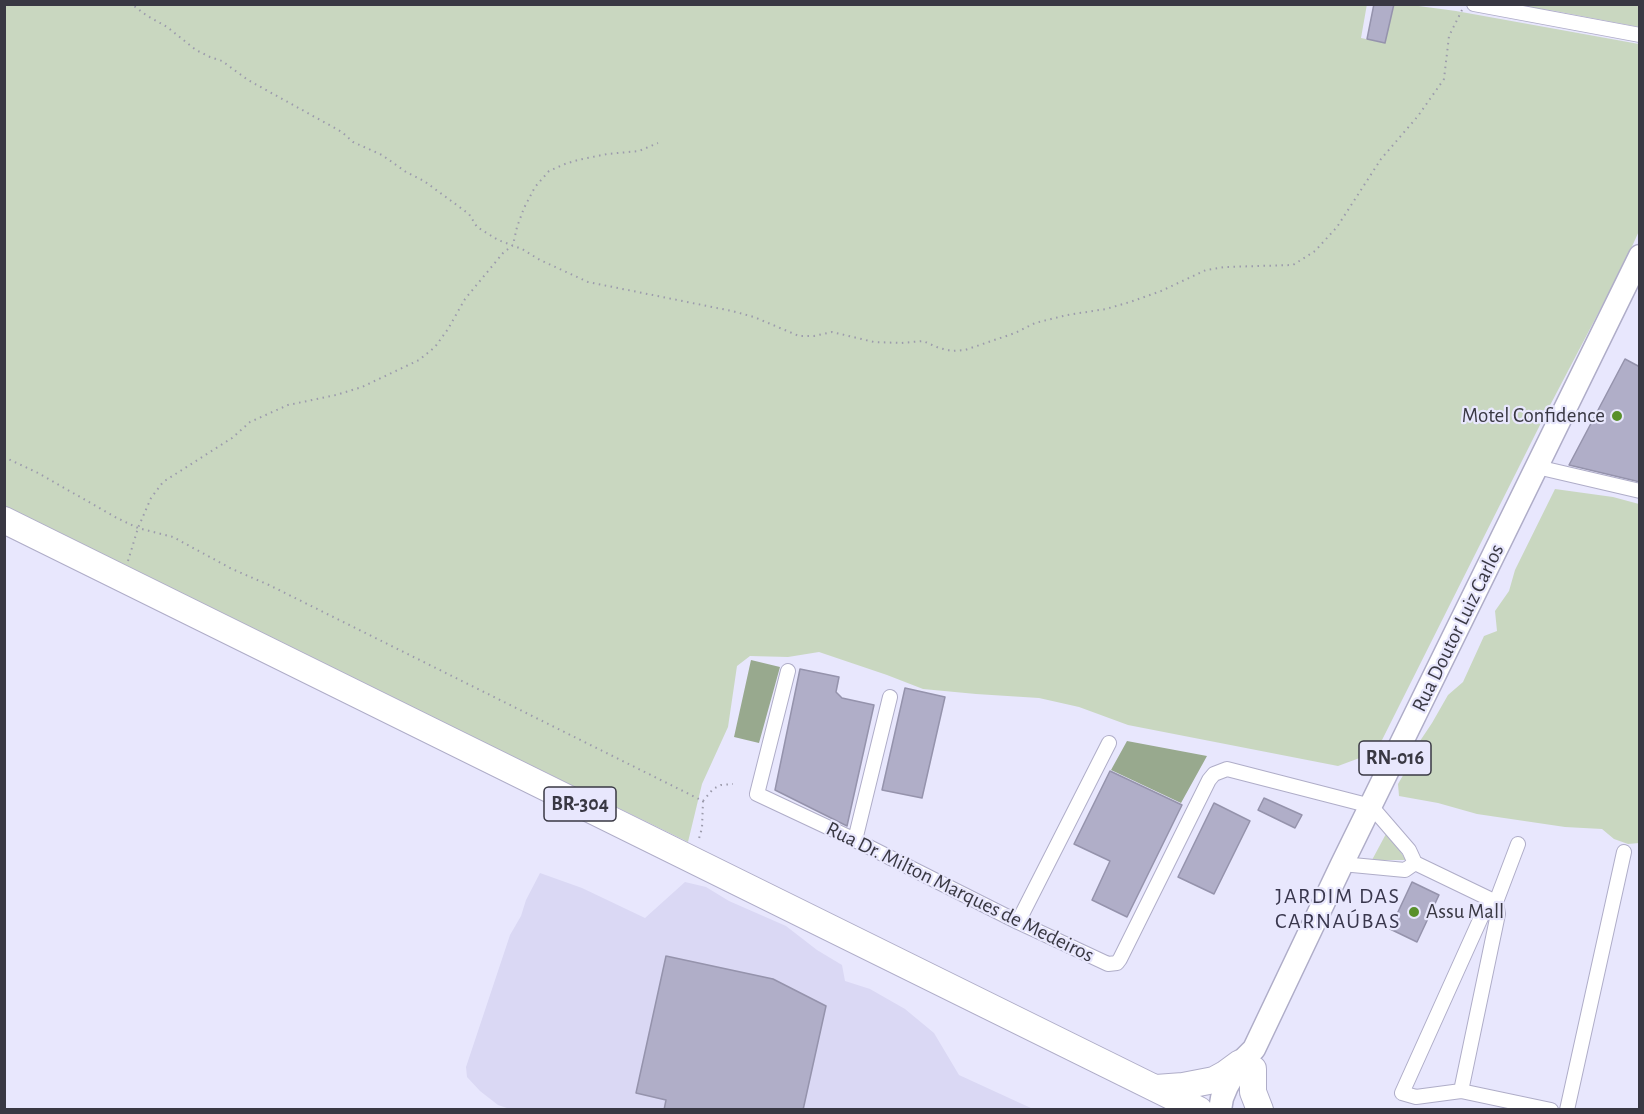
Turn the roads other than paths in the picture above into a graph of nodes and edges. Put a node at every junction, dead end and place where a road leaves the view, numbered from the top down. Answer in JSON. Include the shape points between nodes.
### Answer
{"nodes":[{"id":1,"x":1474,"y":4,"type":"edge"},
{"id":2,"x":1640,"y":35,"type":"edge"},
{"id":3,"x":1640,"y":256,"type":"edge"},
{"id":4,"x":1537,"y":467,"type":"junction"},
{"id":5,"x":1640,"y":491,"type":"edge"},
{"id":6,"x":4,"y":520,"type":"edge"},
{"id":7,"x":788,"y":671,"type":"dead end"},
{"id":8,"x":890,"y":698,"type":"dead end"},
{"id":9,"x":1109,"y":742,"type":"dead end"},
{"id":10,"x":1371,"y":806,"type":"junction"},
{"id":11,"x":855,"y":840,"type":"junction"},
{"id":12,"x":1518,"y":844,"type":"dead end"},
{"id":13,"x":1624,"y":852,"type":"dead end"},
{"id":14,"x":1415,"y":863,"type":"junction"},
{"id":15,"x":1342,"y":864,"type":"junction"},
{"id":16,"x":1496,"y":902,"type":"junction"},
{"id":17,"x":1017,"y":922,"type":"junction"},
{"id":18,"x":1249,"y":1060,"type":"junction"},
{"id":19,"x":1155,"y":1088,"type":"junction"},
{"id":20,"x":1461,"y":1091,"type":"junction"},
{"id":21,"x":1198,"y":1110,"type":"edge"},
{"id":22,"x":1220,"y":1110,"type":"edge"},
{"id":23,"x":1228,"y":1110,"type":"edge"},
{"id":24,"x":1260,"y":1110,"type":"edge"},
{"id":25,"x":1551,"y":1110,"type":"edge"},
{"id":26,"x":1567,"y":1110,"type":"edge"}],
"edges":[{"from":1,"to":2,"type":"street"},
{"from":3,"to":4,"type":"main road","number":"RN-016"},
{"from":4,"to":5,"type":"street"},
{"from":4,"to":10,"type":"main road","name":"Rua Doutor Luiz Carlos","number":"RN-016"},
{"from":6,"to":19,"type":"highway","number":"BR-304"},
{"from":7,"to":11,"type":"street","name":"Rua Dr. Milton Marques de Medeiros","via":[[757,794]]},
{"from":8,"to":11,"type":"street"},
{"from":9,"to":17,"type":"street"},
{"from":10,"to":14,"type":"street","via":[[1409,850]]},
{"from":10,"to":15,"type":"main road","name":"Rua Doutor Luiz Carlos","number":"RN-016"},
{"from":10,"to":17,"type":"street","name":"Rua Dr. Milton Marques de Medeiros","via":[[1227,769],[1219,771],[1209,780],[1116,963],[1108,964]]},
{"from":11,"to":17,"type":"street","name":"Rua Dr. Milton Marques de Medeiros"},
{"from":12,"to":16,"type":"street"},
{"from":13,"to":26,"type":"street"},
{"from":14,"to":15,"type":"street","via":[[1405,870]]},
{"from":14,"to":16,"type":"street"},
{"from":15,"to":18,"type":"main road","name":"Rua Doutor Luiz Carlos","number":"RN-016"},
{"from":16,"to":20,"type":"street","via":[[1498,914]]},
{"from":16,"to":20,"type":"street","via":[[1484,911],[1402,1093],[1416,1096]]},
{"from":18,"to":19,"type":"highway","via":[[1214,1080]]},
{"from":18,"to":22,"type":"main road","via":[[1227,1086]]},
{"from":18,"to":23,"type":"main road","via":[[1242,1093]]},
{"from":18,"to":24,"type":"highway"},
{"from":19,"to":21,"type":"highway","number":"BR-304"},
{"from":20,"to":25,"type":"street"}]}
